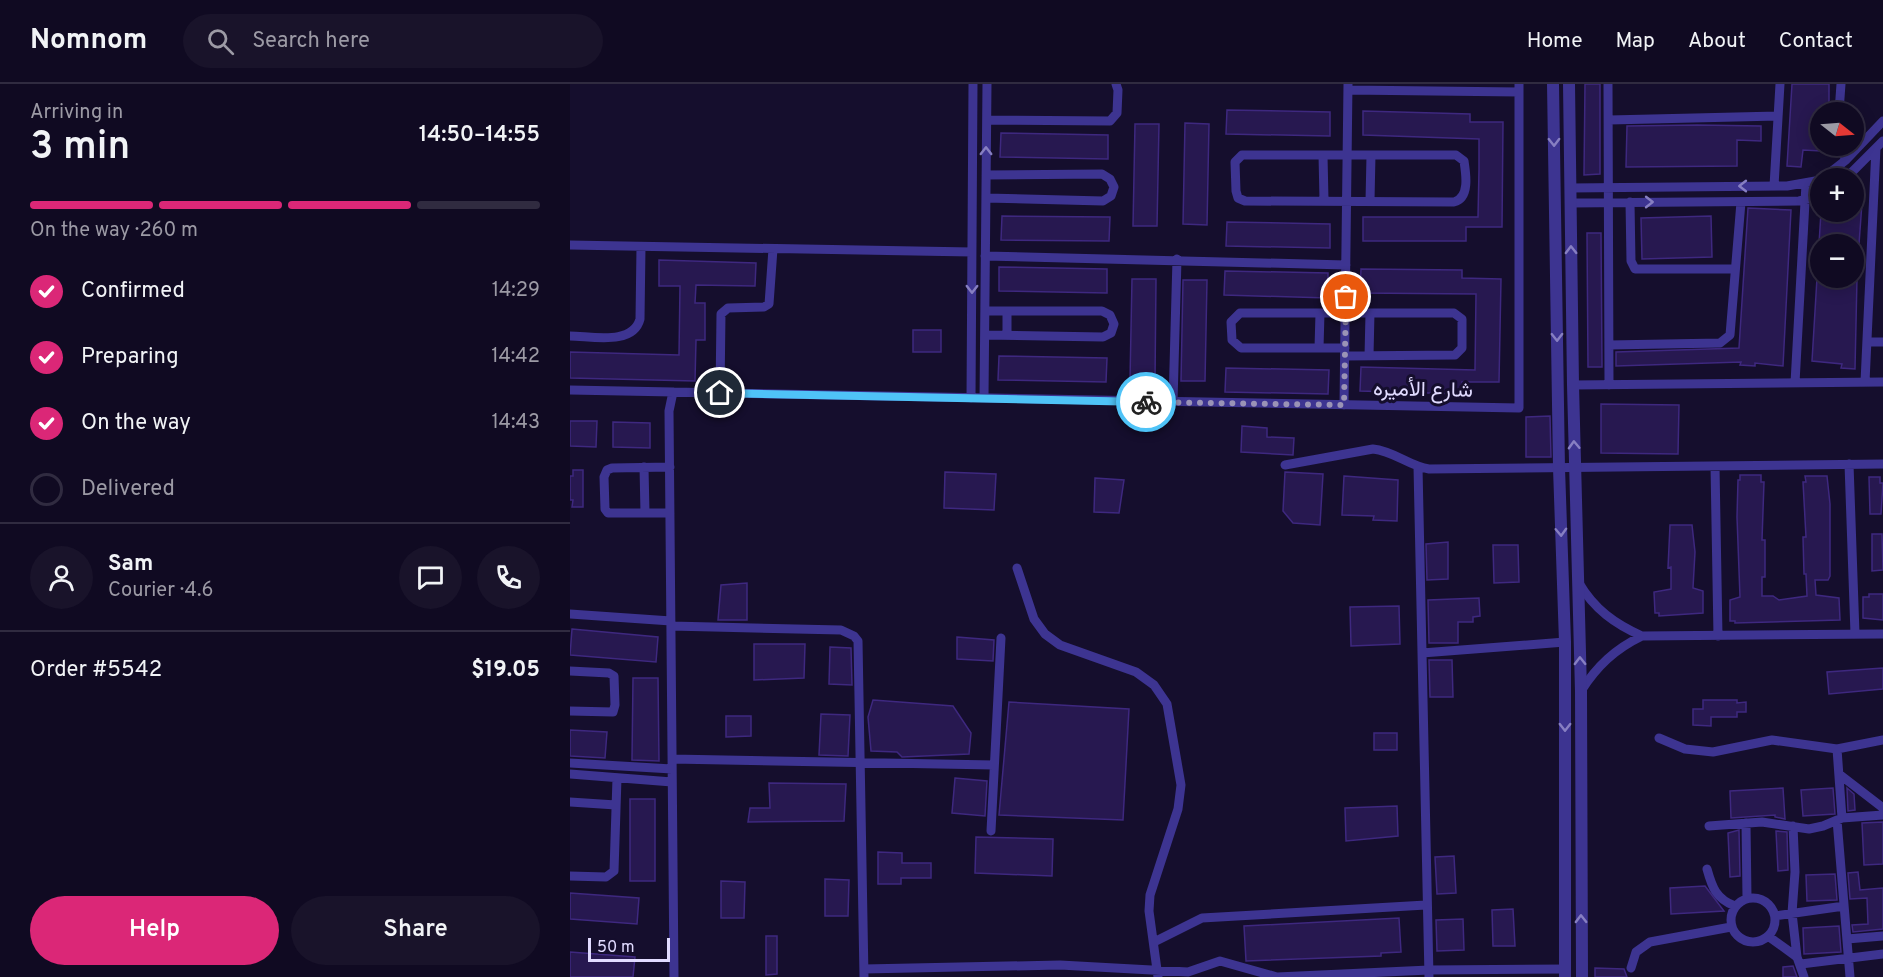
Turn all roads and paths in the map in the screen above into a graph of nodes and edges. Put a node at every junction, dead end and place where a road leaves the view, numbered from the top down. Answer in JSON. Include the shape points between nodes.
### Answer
{"nodes":[{"id":1,"x":973,"y":84,"type":"edge"},
{"id":2,"x":987,"y":84,"type":"edge"},
{"id":3,"x":1116,"y":84,"type":"edge"},
{"id":4,"x":1553,"y":84,"type":"edge"},
{"id":5,"x":1569,"y":84,"type":"edge"},
{"id":6,"x":1608,"y":84,"type":"edge"},
{"id":7,"x":1780,"y":84,"type":"edge"},
{"id":8,"x":1841,"y":84,"type":"edge"},
{"id":9,"x":1348,"y":87,"type":"edge"},
{"id":10,"x":1519,"y":88,"type":"edge"},
{"id":11,"x":1840,"y":102,"type":"edge"},
{"id":12,"x":1778,"y":116,"type":"junction"},
{"id":13,"x":987,"y":120,"type":"junction"},
{"id":14,"x":1609,"y":120,"type":"junction"},
{"id":15,"x":1883,"y":121,"type":"edge"},
{"id":16,"x":1880,"y":145,"type":"edge"},
{"id":17,"x":1323,"y":155,"type":"junction"},
{"id":18,"x":1347,"y":155,"type":"junction"},
{"id":19,"x":1371,"y":155,"type":"junction"},
{"id":20,"x":1844,"y":156,"type":"edge"},
{"id":21,"x":1846,"y":160,"type":"junction"},
{"id":22,"x":1836,"y":168,"type":"edge"},
{"id":23,"x":1856,"y":168,"type":"edge"},
{"id":24,"x":1879,"y":173,"type":"edge"},
{"id":25,"x":986,"y":175,"type":"junction"},
{"id":26,"x":1810,"y":183,"type":"edge"},
{"id":27,"x":1806,"y":184,"type":"junction"},
{"id":28,"x":1774,"y":186,"type":"junction"},
{"id":29,"x":1609,"y":187,"type":"junction"},
{"id":30,"x":1570,"y":188,"type":"junction"},
{"id":31,"x":986,"y":198,"type":"junction"},
{"id":32,"x":1810,"y":199,"type":"edge"},
{"id":33,"x":1324,"y":200,"type":"junction"},
{"id":34,"x":1346,"y":200,"type":"junction"},
{"id":35,"x":1806,"y":200,"type":"junction"},
{"id":36,"x":1370,"y":201,"type":"junction"},
{"id":37,"x":1609,"y":202,"type":"junction"},
{"id":38,"x":1629,"y":202,"type":"junction"},
{"id":39,"x":1741,"y":202,"type":"junction"},
{"id":40,"x":1570,"y":203,"type":"junction"},
{"id":41,"x":972,"y":236,"type":"junction"},
{"id":42,"x":986,"y":236,"type":"junction"},
{"id":43,"x":570,"y":245,"type":"edge"},
{"id":44,"x":641,"y":247,"type":"junction"},
{"id":45,"x":773,"y":249,"type":"junction"},
{"id":46,"x":972,"y":252,"type":"junction"},
{"id":47,"x":1177,"y":259,"type":"junction"},
{"id":48,"x":985,"y":260,"type":"junction"},
{"id":49,"x":972,"y":265,"type":"junction"},
{"id":50,"x":1346,"y":265,"type":"junction"},
{"id":51,"x":1735,"y":269,"type":"junction"},
{"id":52,"x":985,"y":311,"type":"junction"},
{"id":53,"x":1007,"y":311,"type":"junction"},
{"id":54,"x":1320,"y":313,"type":"junction"},
{"id":55,"x":1370,"y":313,"type":"junction"},
{"id":56,"x":1346,"y":314,"type":"junction"},
{"id":57,"x":984,"y":335,"type":"junction"},
{"id":58,"x":1007,"y":335,"type":"junction"},
{"id":59,"x":570,"y":336,"type":"edge"},
{"id":60,"x":1867,"y":342,"type":"junction"},
{"id":61,"x":1883,"y":342,"type":"edge"},
{"id":62,"x":1609,"y":345,"type":"junction"},
{"id":63,"x":1319,"y":348,"type":"junction"},
{"id":64,"x":1345,"y":352,"type":"junction"},
{"id":65,"x":1369,"y":356,"type":"junction"},
{"id":66,"x":1865,"y":382,"type":"junction"},
{"id":67,"x":1883,"y":382,"type":"edge"},
{"id":68,"x":1795,"y":383,"type":"junction"},
{"id":69,"x":1573,"y":385,"type":"junction"},
{"id":70,"x":1609,"y":385,"type":"junction"},
{"id":71,"x":570,"y":390,"type":"edge"},
{"id":72,"x":673,"y":392,"type":"junction"},
{"id":73,"x":720,"y":393,"type":"junction"},
{"id":74,"x":971,"y":398,"type":"junction"},
{"id":75,"x":984,"y":398,"type":"junction"},
{"id":76,"x":1173,"y":402,"type":"junction"},
{"id":77,"x":1344,"y":405,"type":"junction"},
{"id":78,"x":1849,"y":464,"type":"junction"},
{"id":79,"x":1883,"y":464,"type":"edge"},
{"id":80,"x":1285,"y":465,"type":"dead end"},
{"id":81,"x":1715,"y":466,"type":"junction"},
{"id":82,"x":644,"y":467,"type":"junction"},
{"id":83,"x":670,"y":467,"type":"junction"},
{"id":84,"x":1418,"y":467,"type":"junction"},
{"id":85,"x":1559,"y":468,"type":"junction"},
{"id":86,"x":1575,"y":468,"type":"junction"},
{"id":87,"x":645,"y":513,"type":"junction"},
{"id":88,"x":670,"y":513,"type":"junction"},
{"id":89,"x":1017,"y":568,"type":"dead end"},
{"id":90,"x":1578,"y":580,"type":"junction"},
{"id":91,"x":570,"y":614,"type":"edge"},
{"id":92,"x":671,"y":624,"type":"junction"},
{"id":93,"x":1855,"y":634,"type":"junction"},
{"id":94,"x":1883,"y":634,"type":"edge"},
{"id":95,"x":1642,"y":636,"type":"junction"},
{"id":96,"x":1718,"y":636,"type":"junction"},
{"id":97,"x":1001,"y":638,"type":"dead end"},
{"id":98,"x":1565,"y":642,"type":"junction"},
{"id":99,"x":1422,"y":653,"type":"junction"},
{"id":100,"x":570,"y":671,"type":"edge"},
{"id":101,"x":1581,"y":691,"type":"junction"},
{"id":102,"x":570,"y":711,"type":"edge"},
{"id":103,"x":1659,"y":738,"type":"dead end"},
{"id":104,"x":1883,"y":740,"type":"edge"},
{"id":105,"x":1838,"y":749,"type":"junction"},
{"id":106,"x":861,"y":762,"type":"junction"},
{"id":107,"x":570,"y":763,"type":"edge"},
{"id":108,"x":672,"y":764,"type":"junction"},
{"id":109,"x":994,"y":765,"type":"junction"},
{"id":110,"x":570,"y":774,"type":"edge"},
{"id":111,"x":1839,"y":774,"type":"junction"},
{"id":112,"x":617,"y":778,"type":"junction"},
{"id":113,"x":672,"y":782,"type":"junction"},
{"id":114,"x":570,"y":802,"type":"edge"},
{"id":115,"x":616,"y":805,"type":"junction"},
{"id":116,"x":1883,"y":808,"type":"edge"},
{"id":117,"x":1883,"y":815,"type":"edge"},
{"id":118,"x":1839,"y":819,"type":"junction"},
{"id":119,"x":1746,"y":824,"type":"junction"},
{"id":120,"x":1709,"y":826,"type":"dead end"},
{"id":121,"x":1793,"y":826,"type":"junction"},
{"id":122,"x":991,"y":831,"type":"dead end"},
{"id":123,"x":1564,"y":844,"type":"junction"},
{"id":124,"x":1580,"y":844,"type":"junction"},
{"id":125,"x":1707,"y":869,"type":"dead end"},
{"id":126,"x":570,"y":876,"type":"edge"},
{"id":127,"x":1747,"y":898,"type":"junction"},
{"id":128,"x":1426,"y":905,"type":"junction"},
{"id":129,"x":1735,"y":906,"type":"junction"},
{"id":130,"x":1844,"y":906,"type":"junction"},
{"id":131,"x":1792,"y":914,"type":"junction"},
{"id":132,"x":1775,"y":916,"type":"junction"},
{"id":133,"x":1731,"y":927,"type":"junction"},
{"id":134,"x":1768,"y":936,"type":"junction"},
{"id":135,"x":1883,"y":936,"type":"edge"},
{"id":136,"x":1847,"y":939,"type":"junction"},
{"id":137,"x":1154,"y":942,"type":"junction"},
{"id":138,"x":1883,"y":954,"type":"edge"},
{"id":139,"x":1848,"y":958,"type":"junction"},
{"id":140,"x":1799,"y":960,"type":"junction"},
{"id":141,"x":1060,"y":965,"type":"junction"},
{"id":142,"x":1630,"y":968,"type":"dead end"},
{"id":143,"x":864,"y":973,"type":"edge"},
{"id":144,"x":1158,"y":973,"type":"edge"},
{"id":145,"x":1429,"y":973,"type":"edge"},
{"id":146,"x":1565,"y":973,"type":"edge"},
{"id":147,"x":1380,"y":974,"type":"edge"},
{"id":148,"x":674,"y":977,"type":"edge"},
{"id":149,"x":1060,"y":977,"type":"edge"},
{"id":150,"x":1277,"y":977,"type":"edge"},
{"id":151,"x":1582,"y":977,"type":"edge"},
{"id":152,"x":1804,"y":977,"type":"edge"},
{"id":153,"x":1850,"y":977,"type":"edge"}],
"edges":[{"from":1,"to":41,"type":"street"},
{"from":2,"to":13,"type":"street"},
{"from":3,"to":13,"type":"street","via":[[1117,113],[1110,121]]},
{"from":4,"to":85,"type":"street","one_way":true},
{"from":5,"to":30,"type":"street"},
{"from":6,"to":14,"type":"street"},
{"from":7,"to":12,"type":"street"},
{"from":8,"to":11,"type":"street"},
{"from":9,"to":10,"type":"street"},
{"from":9,"to":18,"type":"street"},
{"from":10,"to":77,"type":"street","name":"شارع الأميره","via":[[1519,408]]},
{"from":12,"to":14,"type":"street"},
{"from":12,"to":28,"type":"street"},
{"from":25,"to":13,"type":"street","one_way":true},
{"from":14,"to":29,"type":"street"},
{"from":15,"to":21,"type":"street"},
{"from":16,"to":23,"type":"street"},
{"from":16,"to":24,"type":"street"},
{"from":17,"to":18,"type":"street"},
{"from":17,"to":33,"type":"street"},
{"from":17,"to":33,"type":"street","via":[[1245,154],[1236,159],[1235,165],[1236,191],[1242,200]]},
{"from":18,"to":19,"type":"street"},
{"from":18,"to":34,"type":"street"},
{"from":19,"to":36,"type":"street"},
{"from":19,"to":36,"type":"street","via":[[1460,156],[1465,165],[1465,191],[1454,202]]},
{"from":20,"to":21,"type":"street"},
{"from":21,"to":22,"type":"street"},
{"from":24,"to":60,"type":"street"},
{"from":25,"to":31,"type":"street"},
{"from":25,"to":31,"type":"street","via":[[1102,174],[1114,187],[1111,196],[1103,201]]},
{"from":26,"to":27,"type":"street"},
{"from":27,"to":28,"type":"street"},
{"from":27,"to":35,"type":"street"},
{"from":28,"to":29,"type":"street","one_way":true},
{"from":29,"to":30,"type":"street"},
{"from":29,"to":37,"type":"street"},
{"from":30,"to":40,"type":"street"},
{"from":31,"to":42,"type":"street"},
{"from":32,"to":35,"type":"street"},
{"from":33,"to":34,"type":"street"},
{"from":34,"to":36,"type":"street"},
{"from":34,"to":50,"type":"street"},
{"from":35,"to":39,"type":"street"},
{"from":35,"to":68,"type":"street"},
{"from":37,"to":38,"type":"street"},
{"from":37,"to":40,"type":"street"},
{"from":37,"to":62,"type":"street"},
{"from":38,"to":39,"type":"street","one_way":true},
{"from":38,"to":51,"type":"street","via":[[1631,261],[1635,269]]},
{"from":39,"to":51,"type":"street"},
{"from":69,"to":40,"type":"street","one_way":true},
{"from":41,"to":42,"type":"street"},
{"from":41,"to":46,"type":"street"},
{"from":42,"to":48,"type":"street"},
{"from":43,"to":44,"type":"street"},
{"from":44,"to":45,"type":"street"},
{"from":44,"to":59,"type":"street","via":[[640,319],[635,330],[625,336]]},
{"from":45,"to":46,"type":"street"},
{"from":45,"to":73,"type":"street","via":[[769,304],[728,308],[721,314]]},
{"from":46,"to":49,"type":"street"},
{"from":47,"to":48,"type":"street"},
{"from":47,"to":50,"type":"street"},
{"from":47,"to":76,"type":"street"},
{"from":48,"to":49,"type":"street"},
{"from":48,"to":52,"type":"street"},
{"from":49,"to":74,"type":"street","one_way":true},
{"from":50,"to":56,"type":"street"},
{"from":51,"to":62,"type":"street","via":[[1730,335],[1726,340]]},
{"from":52,"to":53,"type":"street"},
{"from":52,"to":57,"type":"street"},
{"from":53,"to":58,"type":"street"},
{"from":53,"to":58,"type":"street","via":[[1102,311],[1110,315],[1114,324],[1111,333],[1103,338]]},
{"from":54,"to":56,"type":"street"},
{"from":54,"to":63,"type":"street"},
{"from":54,"to":63,"type":"street","via":[[1240,313],[1231,322],[1232,340],[1241,348]]},
{"from":55,"to":56,"type":"street"},
{"from":55,"to":65,"type":"street"},
{"from":55,"to":65,"type":"street","via":[[1457,314],[1462,322],[1463,344],[1459,353],[1452,355]]},
{"from":56,"to":64,"type":"street"},
{"from":57,"to":58,"type":"street"},
{"from":57,"to":75,"type":"street"},
{"from":60,"to":61,"type":"street"},
{"from":60,"to":66,"type":"street"},
{"from":62,"to":70,"type":"street"},
{"from":63,"to":64,"type":"street"},
{"from":64,"to":65,"type":"street"},
{"from":64,"to":77,"type":"street"},
{"from":66,"to":67,"type":"street"},
{"from":66,"to":68,"type":"street"},
{"from":68,"to":70,"type":"street"},
{"from":69,"to":70,"type":"street"},
{"from":86,"to":69,"type":"street","one_way":true},
{"from":71,"to":72,"type":"street","name":"شارع الأميره"},
{"from":72,"to":73,"type":"street","name":"شارع الأميره"},
{"from":72,"to":83,"type":"street","via":[[669,411]]},
{"from":73,"to":74,"type":"street","name":"شارع الأميره"},
{"from":74,"to":75,"type":"street","name":"شارع الأميره"},
{"from":75,"to":76,"type":"street","name":"شارع الأميره"},
{"from":76,"to":77,"type":"street","name":"شارع الأميره"},
{"from":78,"to":79,"type":"street"},
{"from":78,"to":81,"type":"street"},
{"from":78,"to":93,"type":"street"},
{"from":80,"to":84,"type":"street","via":[[1373,450]]},
{"from":81,"to":86,"type":"street"},
{"from":81,"to":96,"type":"street"},
{"from":82,"to":83,"type":"street"},
{"from":82,"to":87,"type":"street"},
{"from":82,"to":87,"type":"street","via":[[609,468],[604,477],[606,511]]},
{"from":83,"to":88,"type":"street"},
{"from":84,"to":85,"type":"street"},
{"from":84,"to":99,"type":"street"},
{"from":85,"to":86,"type":"street"},
{"from":85,"to":98,"type":"street","one_way":true},
{"from":86,"to":90,"type":"street"},
{"from":87,"to":88,"type":"street"},
{"from":88,"to":92,"type":"street"},
{"from":89,"to":137,"type":"street","via":[[1034,619],[1045,634],[1060,645],[1136,672],[1154,685],[1167,704],[1180,797],[1150,895]]},
{"from":90,"to":95,"type":"street","via":[[1602,612]]},
{"from":101,"to":90,"type":"street","one_way":true},
{"from":91,"to":92,"type":"street"},
{"from":92,"to":106,"type":"street","via":[[841,630],[854,636],[860,648]]},
{"from":92,"to":108,"type":"street"},
{"from":93,"to":94,"type":"street"},
{"from":93,"to":96,"type":"street"},
{"from":95,"to":96,"type":"street"},
{"from":95,"to":101,"type":"street","via":[[1606,658]]},
{"from":97,"to":109,"type":"street"},
{"from":98,"to":99,"type":"street"},
{"from":98,"to":123,"type":"street","one_way":true},
{"from":99,"to":128,"type":"street"},
{"from":100,"to":102,"type":"street","via":[[609,673],[616,681],[613,711]]},
{"from":101,"to":124,"type":"street"},
{"from":103,"to":105,"type":"street","via":[[1685,749],[1713,752],[1772,741]]},
{"from":104,"to":105,"type":"street"},
{"from":105,"to":111,"type":"street"},
{"from":106,"to":108,"type":"street"},
{"from":106,"to":109,"type":"street"},
{"from":106,"to":143,"type":"street"},
{"from":107,"to":108,"type":"street"},
{"from":108,"to":113,"type":"street"},
{"from":109,"to":122,"type":"street"},
{"from":110,"to":112,"type":"street"},
{"from":111,"to":116,"type":"street"},
{"from":111,"to":118,"type":"street"},
{"from":112,"to":113,"type":"street"},
{"from":112,"to":115,"type":"street"},
{"from":113,"to":148,"type":"street"},
{"from":114,"to":115,"type":"street"},
{"from":115,"to":126,"type":"street","via":[[615,871],[606,877]]},
{"from":117,"to":118,"type":"street"},
{"from":118,"to":121,"type":"street","via":[[1809,829]]},
{"from":118,"to":130,"type":"street"},
{"from":119,"to":120,"type":"street"},
{"from":119,"to":121,"type":"street"},
{"from":119,"to":127,"type":"street"},
{"from":121,"to":131,"type":"street"},
{"from":123,"to":124,"type":"street"},
{"from":123,"to":146,"type":"street"},
{"from":151,"to":124,"type":"street","one_way":true},
{"from":125,"to":129,"type":"street","via":[[1714,891]]},
{"from":127,"to":129,"type":"street"},
{"from":127,"to":132,"type":"street","via":[[1768,903]]},
{"from":128,"to":137,"type":"street","via":[[1202,918]]},
{"from":128,"to":145,"type":"street"},
{"from":129,"to":133,"type":"street"},
{"from":130,"to":131,"type":"street"},
{"from":130,"to":136,"type":"street"},
{"from":131,"to":132,"type":"street"},
{"from":131,"to":140,"type":"street"},
{"from":132,"to":134,"type":"street"},
{"from":133,"to":134,"type":"street","via":[[1747,942]]},
{"from":133,"to":142,"type":"street","via":[[1650,942],[1636,952]]},
{"from":134,"to":140,"type":"street"},
{"from":135,"to":136,"type":"street"},
{"from":136,"to":139,"type":"street"},
{"from":137,"to":144,"type":"street"},
{"from":138,"to":139,"type":"street"},
{"from":139,"to":140,"type":"street"},
{"from":139,"to":153,"type":"street"},
{"from":140,"to":152,"type":"street"},
{"from":141,"to":143,"type":"street"},
{"from":141,"to":144,"type":"street"},
{"from":141,"to":149,"type":"street"},
{"from":144,"to":150,"type":"street","via":[[1192,971],[1223,961]]},
{"from":145,"to":146,"type":"street"},
{"from":145,"to":147,"type":"street"},
{"from":147,"to":150,"type":"street"}]}
